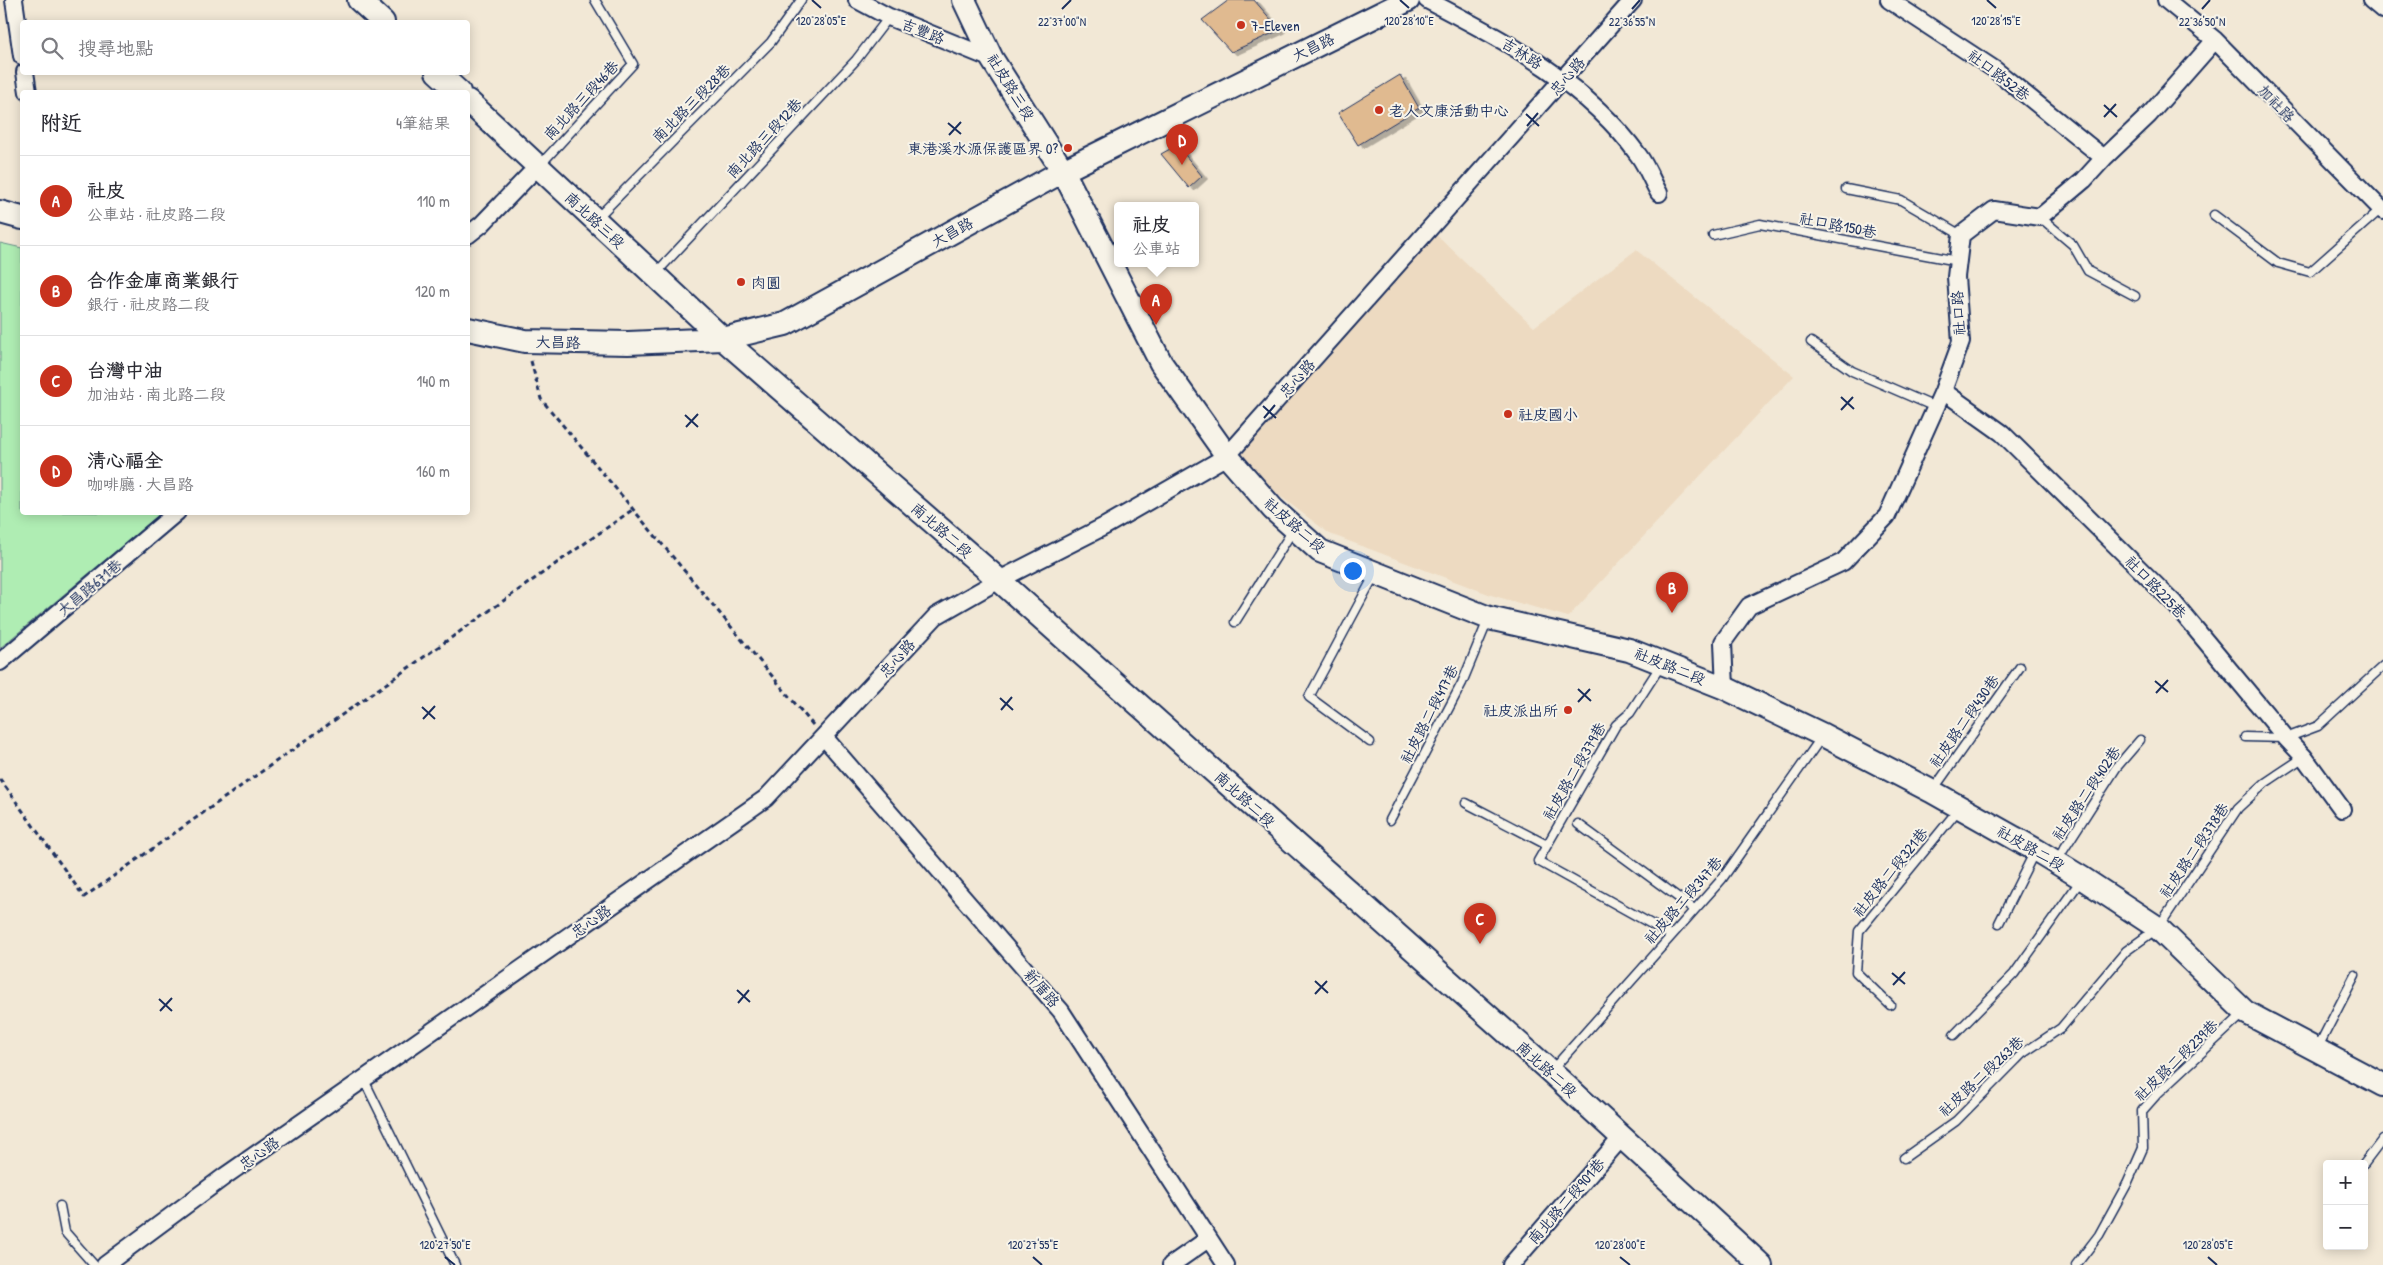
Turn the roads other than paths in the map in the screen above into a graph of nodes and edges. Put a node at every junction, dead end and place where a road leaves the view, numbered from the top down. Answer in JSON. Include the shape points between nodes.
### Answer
{"nodes":[{"id":1,"x":14,"y":0,"type":"edge"},
{"id":2,"x":358,"y":0,"type":"edge"},
{"id":3,"x":594,"y":0,"type":"edge"},
{"id":4,"x":801,"y":0,"type":"edge"},
{"id":5,"x":856,"y":0,"type":"edge"},
{"id":6,"x":964,"y":0,"type":"edge"},
{"id":7,"x":1408,"y":0,"type":"edge"},
{"id":8,"x":1427,"y":0,"type":"edge"},
{"id":9,"x":1633,"y":0,"type":"edge"},
{"id":10,"x":1889,"y":0,"type":"edge"},
{"id":11,"x":2166,"y":0,"type":"edge"},
{"id":12,"x":2372,"y":0,"type":"edge"},
{"id":13,"x":2383,"y":10,"type":"edge"},
{"id":14,"x":889,"y":17,"type":"junction"},
{"id":15,"x":381,"y":20,"type":"edge"},
{"id":16,"x":2215,"y":40,"type":"junction"},
{"id":17,"x":20,"y":42,"type":"edge"},
{"id":18,"x":992,"y":59,"type":"junction"},
{"id":19,"x":25,"y":75,"type":"edge"},
{"id":20,"x":440,"y":75,"type":"edge"},
{"id":21,"x":1564,"y":80,"type":"junction"},
{"id":22,"x":28,"y":90,"type":"edge"},
{"id":23,"x":457,"y":90,"type":"edge"},
{"id":24,"x":470,"y":103,"type":"edge"},
{"id":25,"x":2104,"y":158,"type":"junction"},
{"id":26,"x":538,"y":166,"type":"junction"},
{"id":27,"x":1064,"y":171,"type":"junction"},
{"id":28,"x":1846,"y":189,"type":"dead end"},
{"id":29,"x":1659,"y":193,"type":"dead end"},
{"id":30,"x":2382,"y":210,"type":"edge"},
{"id":31,"x":0,"y":212,"type":"edge"},
{"id":32,"x":2214,"y":215,"type":"dead end"},
{"id":33,"x":20,"y":217,"type":"edge"},
{"id":34,"x":2040,"y":217,"type":"junction"},
{"id":35,"x":594,"y":220,"type":"junction"},
{"id":36,"x":470,"y":233,"type":"edge"},
{"id":37,"x":1713,"y":235,"type":"dead end"},
{"id":38,"x":1961,"y":235,"type":"junction"},
{"id":39,"x":1958,"y":261,"type":"junction"},
{"id":40,"x":655,"y":275,"type":"junction"},
{"id":41,"x":2135,"y":296,"type":"dead end"},
{"id":42,"x":470,"y":329,"type":"edge"},
{"id":43,"x":723,"y":339,"type":"junction"},
{"id":44,"x":1811,"y":342,"type":"dead end"},
{"id":45,"x":1943,"y":392,"type":"junction"},
{"id":46,"x":1935,"y":407,"type":"junction"},
{"id":47,"x":1227,"y":456,"type":"junction"},
{"id":48,"x":173,"y":515,"type":"edge"},
{"id":49,"x":1294,"y":528,"type":"junction"},
{"id":50,"x":1375,"y":574,"type":"junction"},
{"id":51,"x":999,"y":580,"type":"junction"},
{"id":52,"x":1489,"y":618,"type":"junction"},
{"id":53,"x":1235,"y":622,"type":"dead end"},
{"id":54,"x":0,"y":662,"type":"edge"},
{"id":55,"x":1662,"y":663,"type":"junction"},
{"id":56,"x":2383,"y":666,"type":"edge"},
{"id":57,"x":2020,"y":667,"type":"dead end"},
{"id":58,"x":1725,"y":688,"type":"junction"},
{"id":59,"x":1823,"y":735,"type":"junction"},
{"id":60,"x":824,"y":737,"type":"junction"},
{"id":61,"x":2245,"y":737,"type":"dead end"},
{"id":62,"x":2286,"y":738,"type":"junction"},
{"id":63,"x":2140,"y":740,"type":"dead end"},
{"id":64,"x":1370,"y":742,"type":"dead end"},
{"id":65,"x":2304,"y":757,"type":"junction"},
{"id":66,"x":1931,"y":791,"type":"junction"},
{"id":67,"x":1466,"y":803,"type":"dead end"},
{"id":68,"x":1960,"y":807,"type":"junction"},
{"id":69,"x":2342,"y":809,"type":"dead end"},
{"id":70,"x":1390,"y":820,"type":"dead end"},
{"id":71,"x":1578,"y":824,"type":"dead end"},
{"id":72,"x":1547,"y":845,"type":"junction"},
{"id":73,"x":2036,"y":850,"type":"junction"},
{"id":74,"x":2056,"y":862,"type":"junction"},
{"id":75,"x":2082,"y":878,"type":"junction"},
{"id":76,"x":1694,"y":909,"type":"junction"},
{"id":77,"x":1999,"y":923,"type":"dead end"},
{"id":78,"x":2158,"y":928,"type":"junction"},
{"id":79,"x":1671,"y":935,"type":"junction"},
{"id":80,"x":2355,"y":975,"type":"dead end"},
{"id":81,"x":1890,"y":1005,"type":"dead end"},
{"id":82,"x":2245,"y":1012,"type":"junction"},
{"id":83,"x":1954,"y":1035,"type":"dead end"},
{"id":84,"x":2316,"y":1050,"type":"junction"},
{"id":85,"x":1551,"y":1072,"type":"junction"},
{"id":86,"x":364,"y":1080,"type":"junction"},
{"id":87,"x":2383,"y":1085,"type":"edge"},
{"id":88,"x":1622,"y":1137,"type":"junction"},
{"id":89,"x":2383,"y":1139,"type":"edge"},
{"id":90,"x":1904,"y":1158,"type":"dead end"},
{"id":91,"x":2367,"y":1160,"type":"edge"},
{"id":92,"x":60,"y":1206,"type":"dead end"},
{"id":93,"x":1208,"y":1239,"type":"junction"},
{"id":94,"x":94,"y":1265,"type":"edge"},
{"id":95,"x":105,"y":1265,"type":"edge"},
{"id":96,"x":455,"y":1265,"type":"edge"},
{"id":97,"x":1171,"y":1265,"type":"edge"},
{"id":98,"x":1226,"y":1265,"type":"edge"},
{"id":99,"x":1511,"y":1265,"type":"edge"},
{"id":100,"x":1761,"y":1265,"type":"edge"},
{"id":101,"x":2076,"y":1265,"type":"edge"}],
"edges":[{"from":1,"to":17,"type":"street"},
{"from":2,"to":15,"type":"street"},
{"from":3,"to":26,"type":"lane","name":"南北路三段46巷","via":[[634,64]]},
{"from":4,"to":35,"type":"lane","name":"南北路三段28巷","via":[[771,42]]},
{"from":5,"to":14,"type":"street","name":"吉豐路"},
{"from":6,"to":18,"type":"street","name":"社皮路三段"},
{"from":7,"to":27,"type":"street","name":"大昌路"},
{"from":8,"to":21,"type":"street","name":"吉林路","via":[[1524,52]]},
{"from":9,"to":21,"type":"street","name":"忠心路"},
{"from":10,"to":25,"type":"street","name":"社口路52巷","via":[[1994,69]]},
{"from":11,"to":16,"type":"street","name":"加社路"},
{"from":12,"to":13,"type":"street"},
{"from":14,"to":18,"type":"street","name":"吉豐路"},
{"from":14,"to":40,"type":"lane","name":"南北路三段12巷","via":[[856,60]]},
{"from":16,"to":25,"type":"street","via":[[2149,114]]},
{"from":16,"to":30,"type":"street","name":"加社路"},
{"from":18,"to":27,"type":"street","name":"社皮路三段"},
{"from":19,"to":22,"type":"street"},
{"from":20,"to":23,"type":"street"},
{"from":21,"to":29,"type":"street","name":"吉林路","via":[[1613,124],[1640,157]]},
{"from":21,"to":47,"type":"street","name":"忠心路"},
{"from":24,"to":26,"type":"street","name":"南北路三段"},
{"from":25,"to":34,"type":"street","via":[[2084,180]]},
{"from":26,"to":35,"type":"street","name":"南北路三段"},
{"from":26,"to":36,"type":"street"},
{"from":27,"to":43,"type":"street","name":"大昌路","via":[[785,324]]},
{"from":27,"to":47,"type":"street","name":"社皮路二段","via":[[1161,363]]},
{"from":28,"to":38,"type":"lane","via":[[1901,200]]},
{"from":30,"to":32,"type":"lane","via":[[2310,272],[2278,263]]},
{"from":31,"to":33,"type":"street"},
{"from":34,"to":38,"type":"street","via":[[1994,210]]},
{"from":34,"to":41,"type":"lane","via":[[2073,245],[2088,271]]},
{"from":35,"to":40,"type":"street","name":"南北路三段"},
{"from":37,"to":39,"type":"lane","name":"社口路150巷","via":[[1760,224]]},
{"from":38,"to":39,"type":"street","name":"社口路"},
{"from":39,"to":45,"type":"street","name":"社口路","via":[[1956,277],[1961,342]]},
{"from":40,"to":43,"type":"street","name":"南北路三段"},
{"from":42,"to":43,"type":"street","name":"大昌路","via":[[525,341],[628,343]]},
{"from":43,"to":51,"type":"street","name":"南北路二段"},
{"from":44,"to":46,"type":"lane","via":[[1852,371]]},
{"from":45,"to":46,"type":"street","name":"社口路"},
{"from":45,"to":62,"type":"street","name":"社口路225巷","via":[[2002,433],[2174,603]]},
{"from":46,"to":58,"type":"street","name":"社口路","via":[[1887,516],[1843,562],[1749,606],[1723,642]]},
{"from":47,"to":49,"type":"street","name":"社皮路二段"},
{"from":47,"to":51,"type":"street","name":"忠心路","via":[[1105,526]]},
{"from":48,"to":54,"type":"street","name":"大昌路671巷"},
{"from":49,"to":50,"type":"street","name":"社皮路二段","via":[[1320,551]]},
{"from":49,"to":53,"type":"lane"},
{"from":50,"to":52,"type":"street","name":"社皮路二段"},
{"from":50,"to":64,"type":"lane","via":[[1309,697]]},
{"from":51,"to":60,"type":"street","name":"忠心路","via":[[936,616]]},
{"from":51,"to":85,"type":"street","name":"南北路二段"},
{"from":52,"to":55,"type":"street","name":"社皮路二段","via":[[1629,650]]},
{"from":52,"to":70,"type":"lane","name":"社皮路二段417巷","via":[[1462,683]]},
{"from":55,"to":58,"type":"street","name":"社皮路二段"},
{"from":55,"to":72,"type":"lane","name":"社皮路二段379巷","via":[[1630,714],[1616,725]]},
{"from":56,"to":62,"type":"lane","via":[[2318,726]]},
{"from":57,"to":66,"type":"lane","name":"社皮路二段430巷"},
{"from":58,"to":59,"type":"street","name":"社皮路二段"},
{"from":59,"to":66,"type":"street","name":"社皮路二段"},
{"from":59,"to":76,"type":"lane","name":"社皮路二段347巷","via":[[1722,879]]},
{"from":60,"to":86,"type":"street","name":"忠心路","via":[[766,798]]},
{"from":60,"to":93,"type":"street","name":"新厝路","via":[[1061,1011]]},
{"from":61,"to":62,"type":"lane"},
{"from":62,"to":65,"type":"street","name":"社口路225巷"},
{"from":63,"to":74,"type":"lane","name":"社皮路二段402巷","via":[[2116,768]]},
{"from":65,"to":69,"type":"street","name":"社口路225巷"},
{"from":65,"to":78,"type":"lane","name":"社皮路二段378巷","via":[[2265,783],[2238,808]]},
{"from":66,"to":68,"type":"street","name":"社皮路二段"},
{"from":67,"to":72,"type":"lane"},
{"from":68,"to":73,"type":"street","name":"社皮路二段"},
{"from":68,"to":81,"type":"lane","name":"社皮路二段321巷","via":[[1859,931],[1856,972]]},
{"from":71,"to":76,"type":"lane"},
{"from":72,"to":79,"type":"lane","name":"社皮路二段379巷","via":[[1538,861]]},
{"from":73,"to":74,"type":"street","name":"社皮路二段"},
{"from":73,"to":77,"type":"lane"},
{"from":74,"to":75,"type":"street","name":"社皮路二段"},
{"from":75,"to":78,"type":"street","name":"社皮路二段"},
{"from":75,"to":83,"type":"lane","via":[[2014,974]]},
{"from":76,"to":79,"type":"lane","name":"社皮路二段347巷"},
{"from":78,"to":82,"type":"street","name":"社皮路二段"},
{"from":78,"to":90,"type":"lane","name":"社皮路二段263巷","via":[[2126,951],[2062,1028],[2022,1054],[1956,1121]]},
{"from":79,"to":85,"type":"lane","name":"社皮路二段347巷"},
{"from":80,"to":84,"type":"lane"},
{"from":82,"to":84,"type":"street","name":"社皮路二段"},
{"from":82,"to":101,"type":"lane","name":"社皮路二段239巷","via":[[2142,1111],[2143,1148],[2099,1235]]},
{"from":84,"to":87,"type":"street","name":"社皮路二段"},
{"from":85,"to":88,"type":"street","name":"南北路二段"},
{"from":86,"to":95,"type":"street","name":"忠心路","via":[[225,1176]]},
{"from":86,"to":96,"type":"lane"},
{"from":88,"to":99,"type":"street","name":"南北路二段901巷"},
{"from":88,"to":100,"type":"street","name":"南北路二段"},
{"from":89,"to":91,"type":"lane"},
{"from":92,"to":94,"type":"lane","via":[[65,1232]]},
{"from":93,"to":97,"type":"street"},
{"from":93,"to":98,"type":"street","name":"新厝路"}]}
